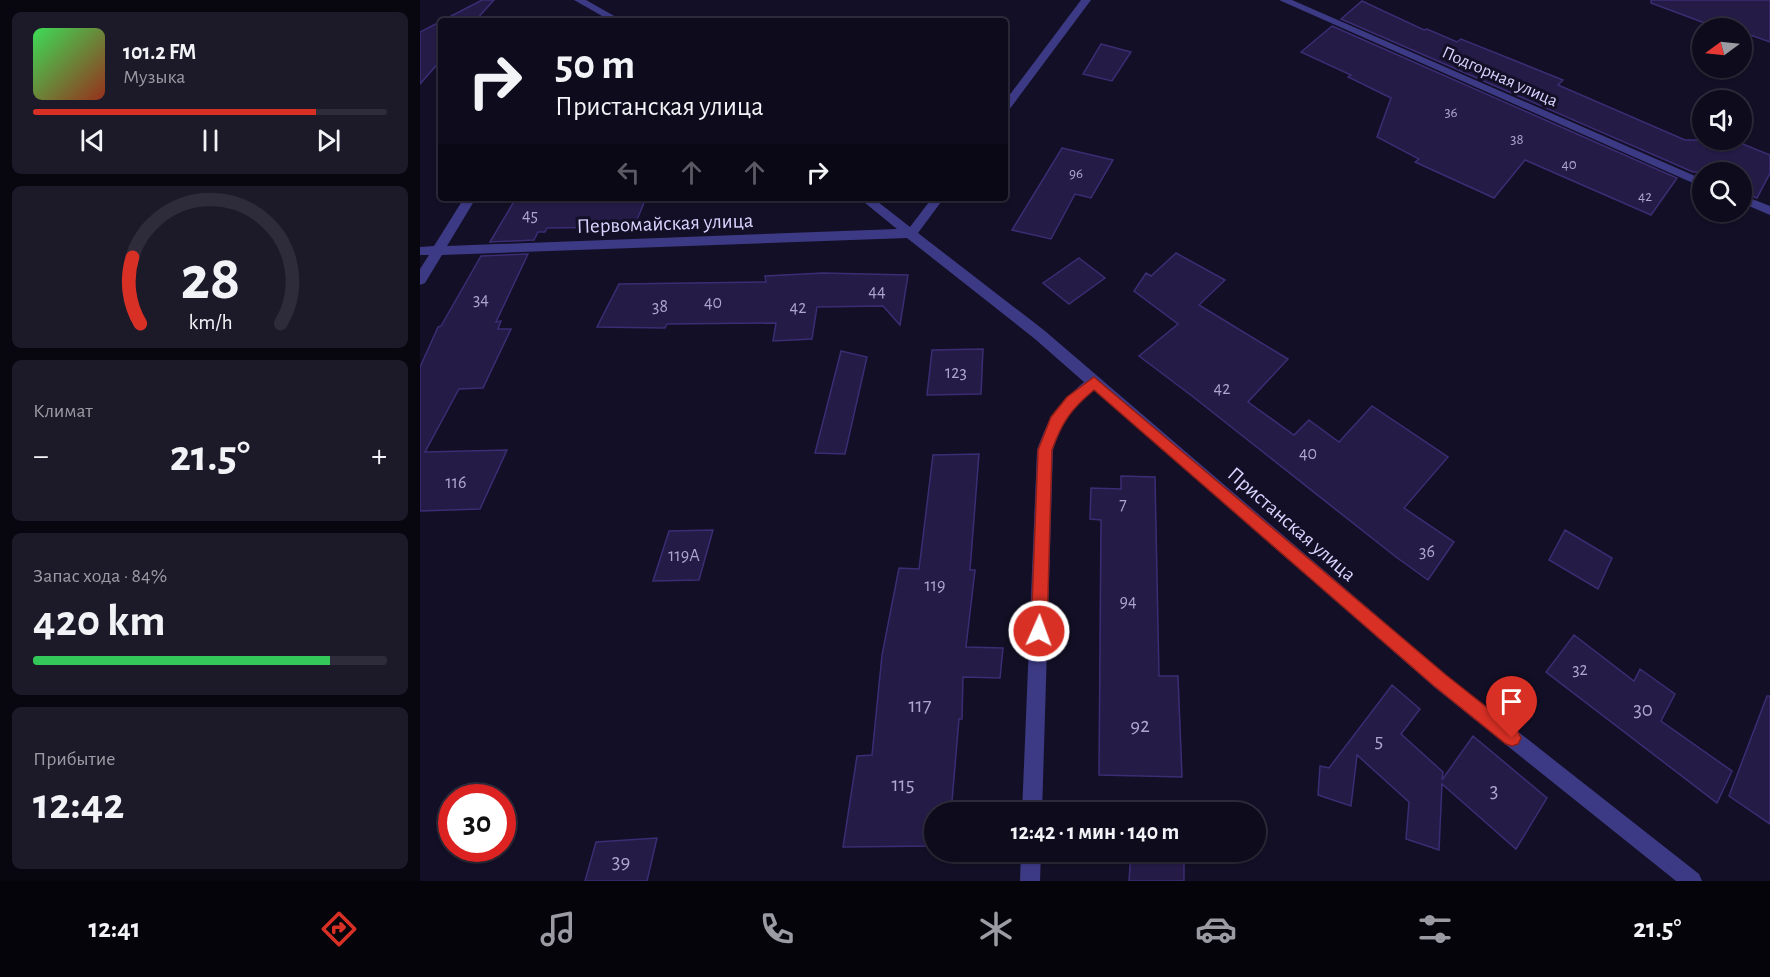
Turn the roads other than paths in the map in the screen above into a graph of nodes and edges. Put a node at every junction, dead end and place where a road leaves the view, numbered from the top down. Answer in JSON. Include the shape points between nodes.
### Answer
{"nodes":[{"id":1,"x":579,"y":0,"type":"edge"},
{"id":2,"x":1086,"y":0,"type":"edge"},
{"id":3,"x":1284,"y":0,"type":"edge"},
{"id":4,"x":608,"y":18,"type":"edge"},
{"id":5,"x":1008,"y":104,"type":"edge"},
{"id":6,"x":1692,"y":179,"type":"edge"},
{"id":7,"x":468,"y":201,"type":"edge"},
{"id":8,"x":869,"y":201,"type":"edge"},
{"id":9,"x":936,"y":201,"type":"edge"},
{"id":10,"x":1752,"y":203,"type":"edge"},
{"id":11,"x":1770,"y":211,"type":"edge"},
{"id":12,"x":912,"y":233,"type":"junction"},
{"id":13,"x":420,"y":251,"type":"edge"},
{"id":14,"x":438,"y":251,"type":"junction"},
{"id":15,"x":420,"y":280,"type":"edge"},
{"id":16,"x":1094,"y":382,"type":"junction"},
{"id":17,"x":1032,"y":802,"type":"edge"},
{"id":18,"x":1031,"y":862,"type":"edge"},
{"id":19,"x":1030,"y":881,"type":"edge"},
{"id":20,"x":1692,"y":881,"type":"edge"}],
"edges":[{"from":1,"to":4,"type":"street"},
{"from":2,"to":5,"type":"street"},
{"from":3,"to":6,"type":"street","name":"Подгорная улица"},
{"from":7,"to":14,"type":"street"},
{"from":8,"to":12,"type":"street","name":"Пристанская улица"},
{"from":9,"to":12,"type":"street"},
{"from":10,"to":11,"type":"street"},
{"from":12,"to":14,"type":"street","name":"Первомайская улица"},
{"from":12,"to":16,"type":"street","name":"Пристанская улица"},
{"from":13,"to":14,"type":"street","name":"Первомайская улица"},
{"from":14,"to":15,"type":"street"},
{"from":16,"to":17,"type":"street","via":[[1055,421],[1045,450]]},
{"from":16,"to":20,"type":"street","name":"Пристанская улица","via":[[1440,681]]},
{"from":18,"to":19,"type":"street"}]}
